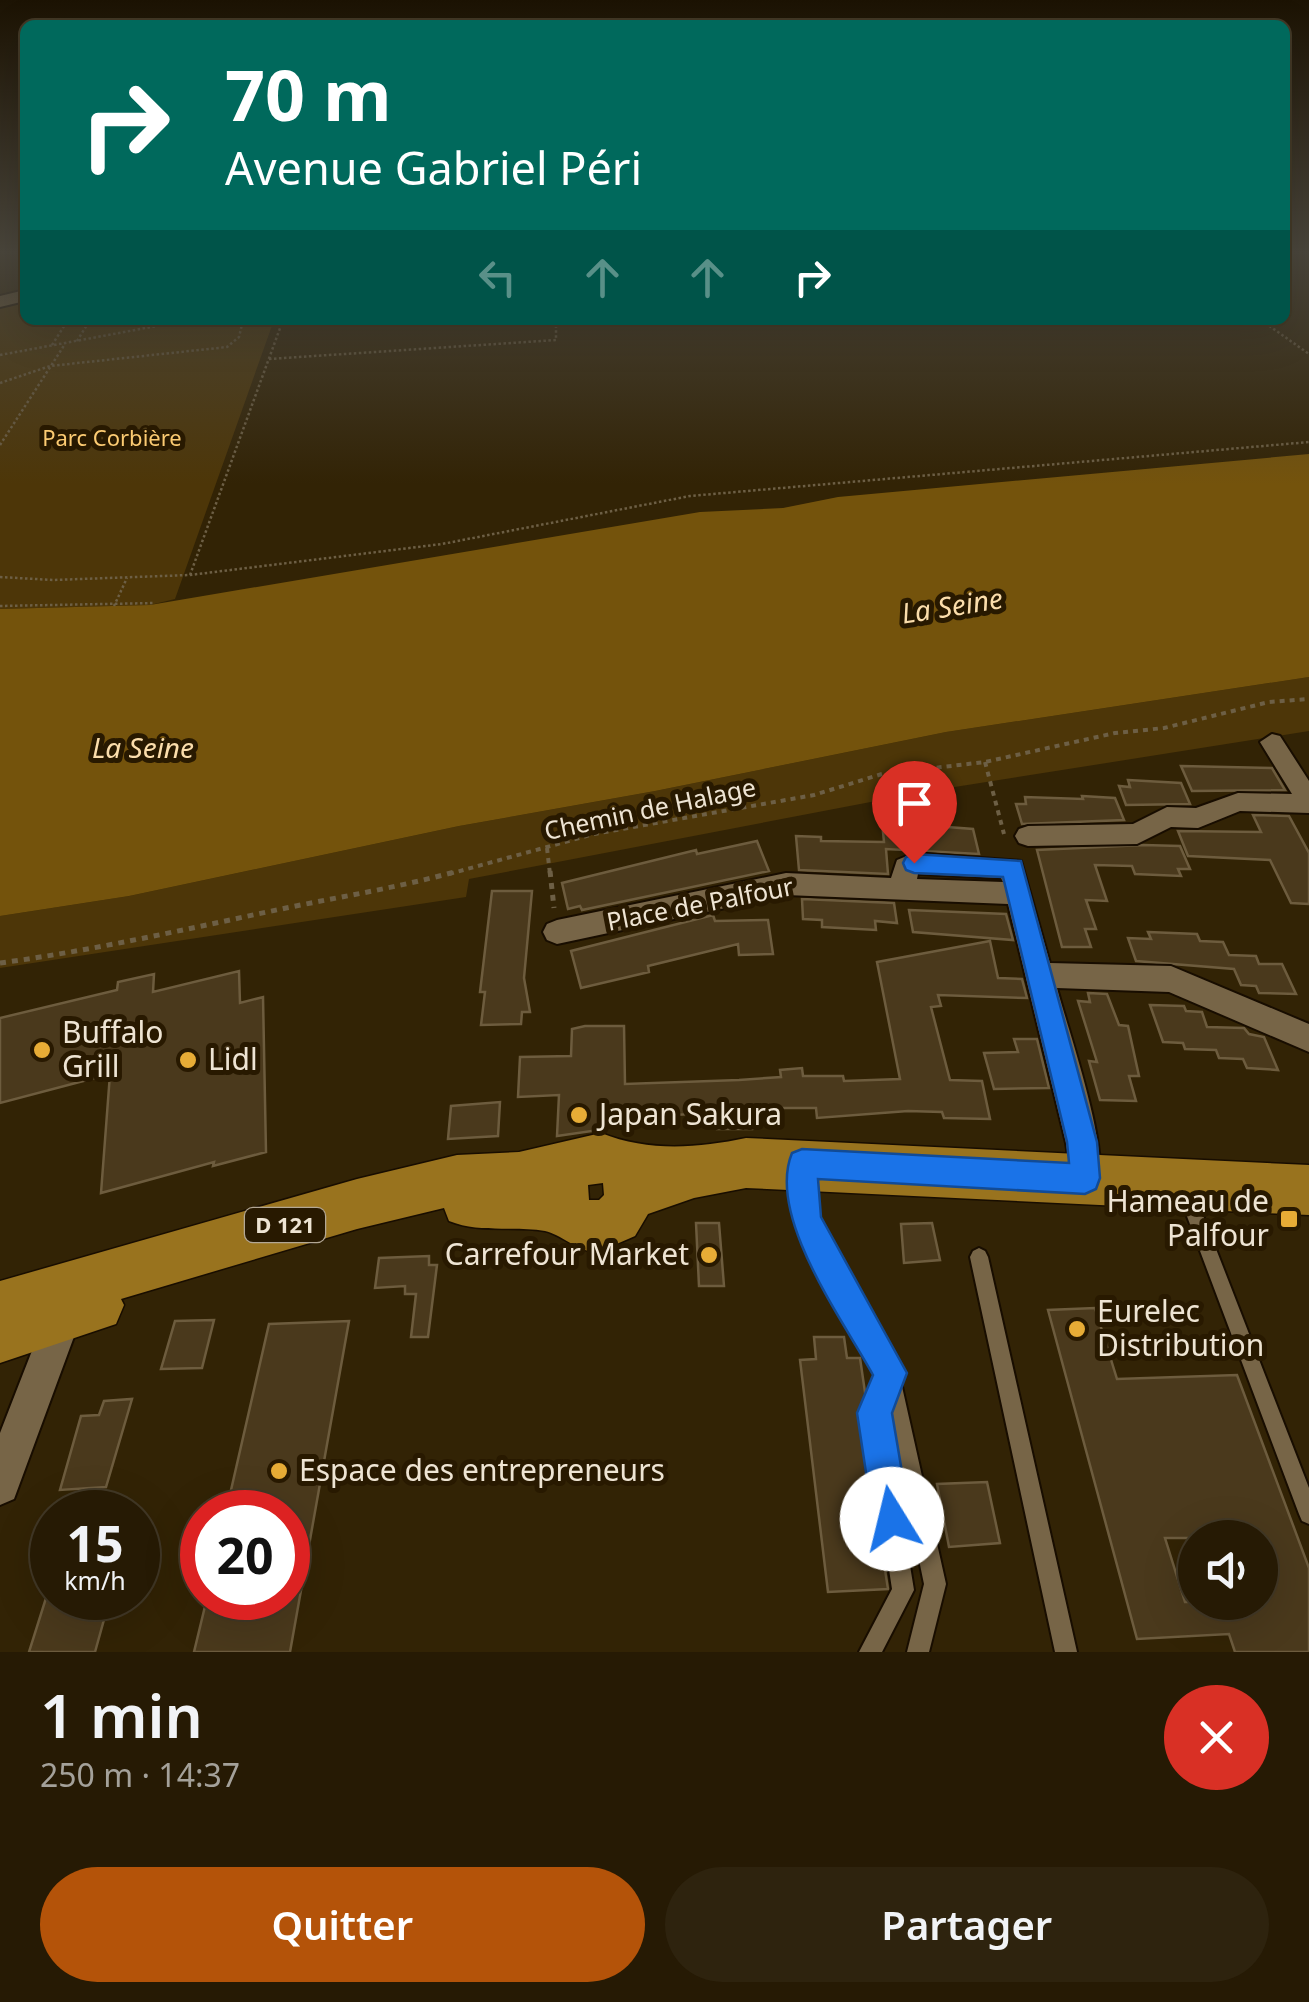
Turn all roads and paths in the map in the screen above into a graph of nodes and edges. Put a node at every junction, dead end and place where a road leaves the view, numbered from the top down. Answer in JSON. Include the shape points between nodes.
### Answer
{"nodes":[{"id":1,"x":62,"y":330,"type":"edge"},
{"id":2,"x":83,"y":330,"type":"edge"},
{"id":3,"x":135,"y":330,"type":"edge"},
{"id":4,"x":240,"y":330,"type":"edge"},
{"id":5,"x":279,"y":330,"type":"edge"},
{"id":6,"x":556,"y":330,"type":"edge"},
{"id":7,"x":1275,"y":330,"type":"edge"},
{"id":8,"x":76,"y":341,"type":"junction"},
{"id":9,"x":65,"y":343,"type":"junction"},
{"id":10,"x":52,"y":346,"type":"junction"},
{"id":11,"x":1309,"y":354,"type":"edge"},
{"id":12,"x":0,"y":355,"type":"edge"},
{"id":13,"x":269,"y":359,"type":"junction"},
{"id":14,"x":50,"y":366,"type":"junction"},
{"id":15,"x":0,"y":384,"type":"edge"},
{"id":16,"x":1309,"y":442,"type":"edge"},
{"id":17,"x":0,"y":445,"type":"edge"},
{"id":18,"x":190,"y":574,"type":"junction"},
{"id":19,"x":0,"y":576,"type":"edge"},
{"id":20,"x":127,"y":578,"type":"junction"},
{"id":21,"x":156,"y":603,"type":"dead end"},
{"id":22,"x":0,"y":606,"type":"edge"},
{"id":23,"x":114,"y":606,"type":"junction"},
{"id":24,"x":1309,"y":699,"type":"edge"},
{"id":25,"x":1272,"y":742,"type":"dead end"},
{"id":26,"x":986,"y":762,"type":"junction"},
{"id":27,"x":1309,"y":803,"type":"edge"},
{"id":28,"x":1028,"y":836,"type":"dead end"},
{"id":29,"x":547,"y":848,"type":"junction"},
{"id":30,"x":1016,"y":881,"type":"junction"},
{"id":31,"x":558,"y":932,"type":"joint"},
{"id":32,"x":0,"y":963,"type":"edge"},
{"id":33,"x":1040,"y":975,"type":"junction"},
{"id":34,"x":1309,"y":1038,"type":"edge"},
{"id":35,"x":802,"y":1164,"type":"junction"},
{"id":36,"x":1085,"y":1178,"type":"junction"},
{"id":37,"x":1183,"y":1184,"type":"junction"},
{"id":38,"x":1309,"y":1190,"type":"edge"},
{"id":39,"x":979,"y":1257,"type":"dead end"},
{"id":40,"x":68,"y":1301,"type":"junction"},
{"id":41,"x":0,"y":1308,"type":"edge"},
{"id":42,"x":0,"y":1336,"type":"edge"},
{"id":43,"x":890,"y":1373,"type":"junction"},
{"id":44,"x":0,"y":1485,"type":"edge"},
{"id":45,"x":1309,"y":1514,"type":"edge"},
{"id":46,"x":870,"y":1652,"type":"edge"},
{"id":47,"x":918,"y":1652,"type":"edge"},
{"id":48,"x":1066,"y":1652,"type":"edge"}],
"edges":[{"from":1,"to":10,"type":"path"},
{"from":2,"to":8,"type":"path"},
{"from":3,"to":8,"type":"path"},
{"from":4,"to":14,"type":"path","via":[[227,347]]},
{"from":5,"to":13,"type":"path"},
{"from":6,"to":13,"type":"path","via":[[556,340]]},
{"from":7,"to":11,"type":"path"},
{"from":8,"to":9,"type":"path"},
{"from":9,"to":10,"type":"path"},
{"from":9,"to":14,"type":"path"},
{"from":10,"to":12,"type":"path"},
{"from":13,"to":18,"type":"path"},
{"from":14,"to":15,"type":"path"},
{"from":14,"to":17,"type":"path"},
{"from":16,"to":18,"type":"path","via":[[690,496],[442,544]]},
{"from":18,"to":20,"type":"path"},
{"from":19,"to":20,"type":"path"},
{"from":20,"to":23,"type":"path"},
{"from":21,"to":23,"type":"path"},
{"from":22,"to":23,"type":"path"},
{"from":24,"to":26,"type":"path","name":"Chemin de Halage"},
{"from":25,"to":27,"type":"street"},
{"from":26,"to":29,"type":"path","name":"Chemin de Halage","via":[[882,774],[814,795]]},
{"from":26,"to":30,"type":"path"},
{"from":27,"to":28,"type":"street","via":[[1238,802],[1198,818],[1167,817],[1137,834]]},
{"from":29,"to":31,"type":"path"},
{"from":29,"to":32,"type":"path","name":"Chemin de Halage","via":[[381,892]]},
{"from":30,"to":31,"type":"street","name":"Place de Palfour","via":[[903,888],[786,884]]},
{"from":30,"to":33,"type":"street"},
{"from":33,"to":34,"type":"street","via":[[1170,979]]},
{"from":33,"to":36,"type":"street"},
{"from":35,"to":36,"type":"main road","number":"D 121"},
{"from":35,"to":40,"type":"main road","number":"D 121","via":[[746,1163],[396,1212]]},
{"from":35,"to":43,"type":"lane","via":[[806,1220]]},
{"from":36,"to":37,"type":"main road","number":"D 121"},
{"from":37,"to":38,"type":"main road","number":"D 121"},
{"from":37,"to":45,"type":"lane"},
{"from":39,"to":48,"type":"lane"},
{"from":40,"to":41,"type":"main road","number":"D 121"},
{"from":40,"to":42,"type":"main road","number":"D 121"},
{"from":40,"to":44,"type":"street"},
{"from":43,"to":46,"type":"lane","via":[[875,1413],[903,1590]]},
{"from":43,"to":47,"type":"lane","via":[[934,1584]]}]}
